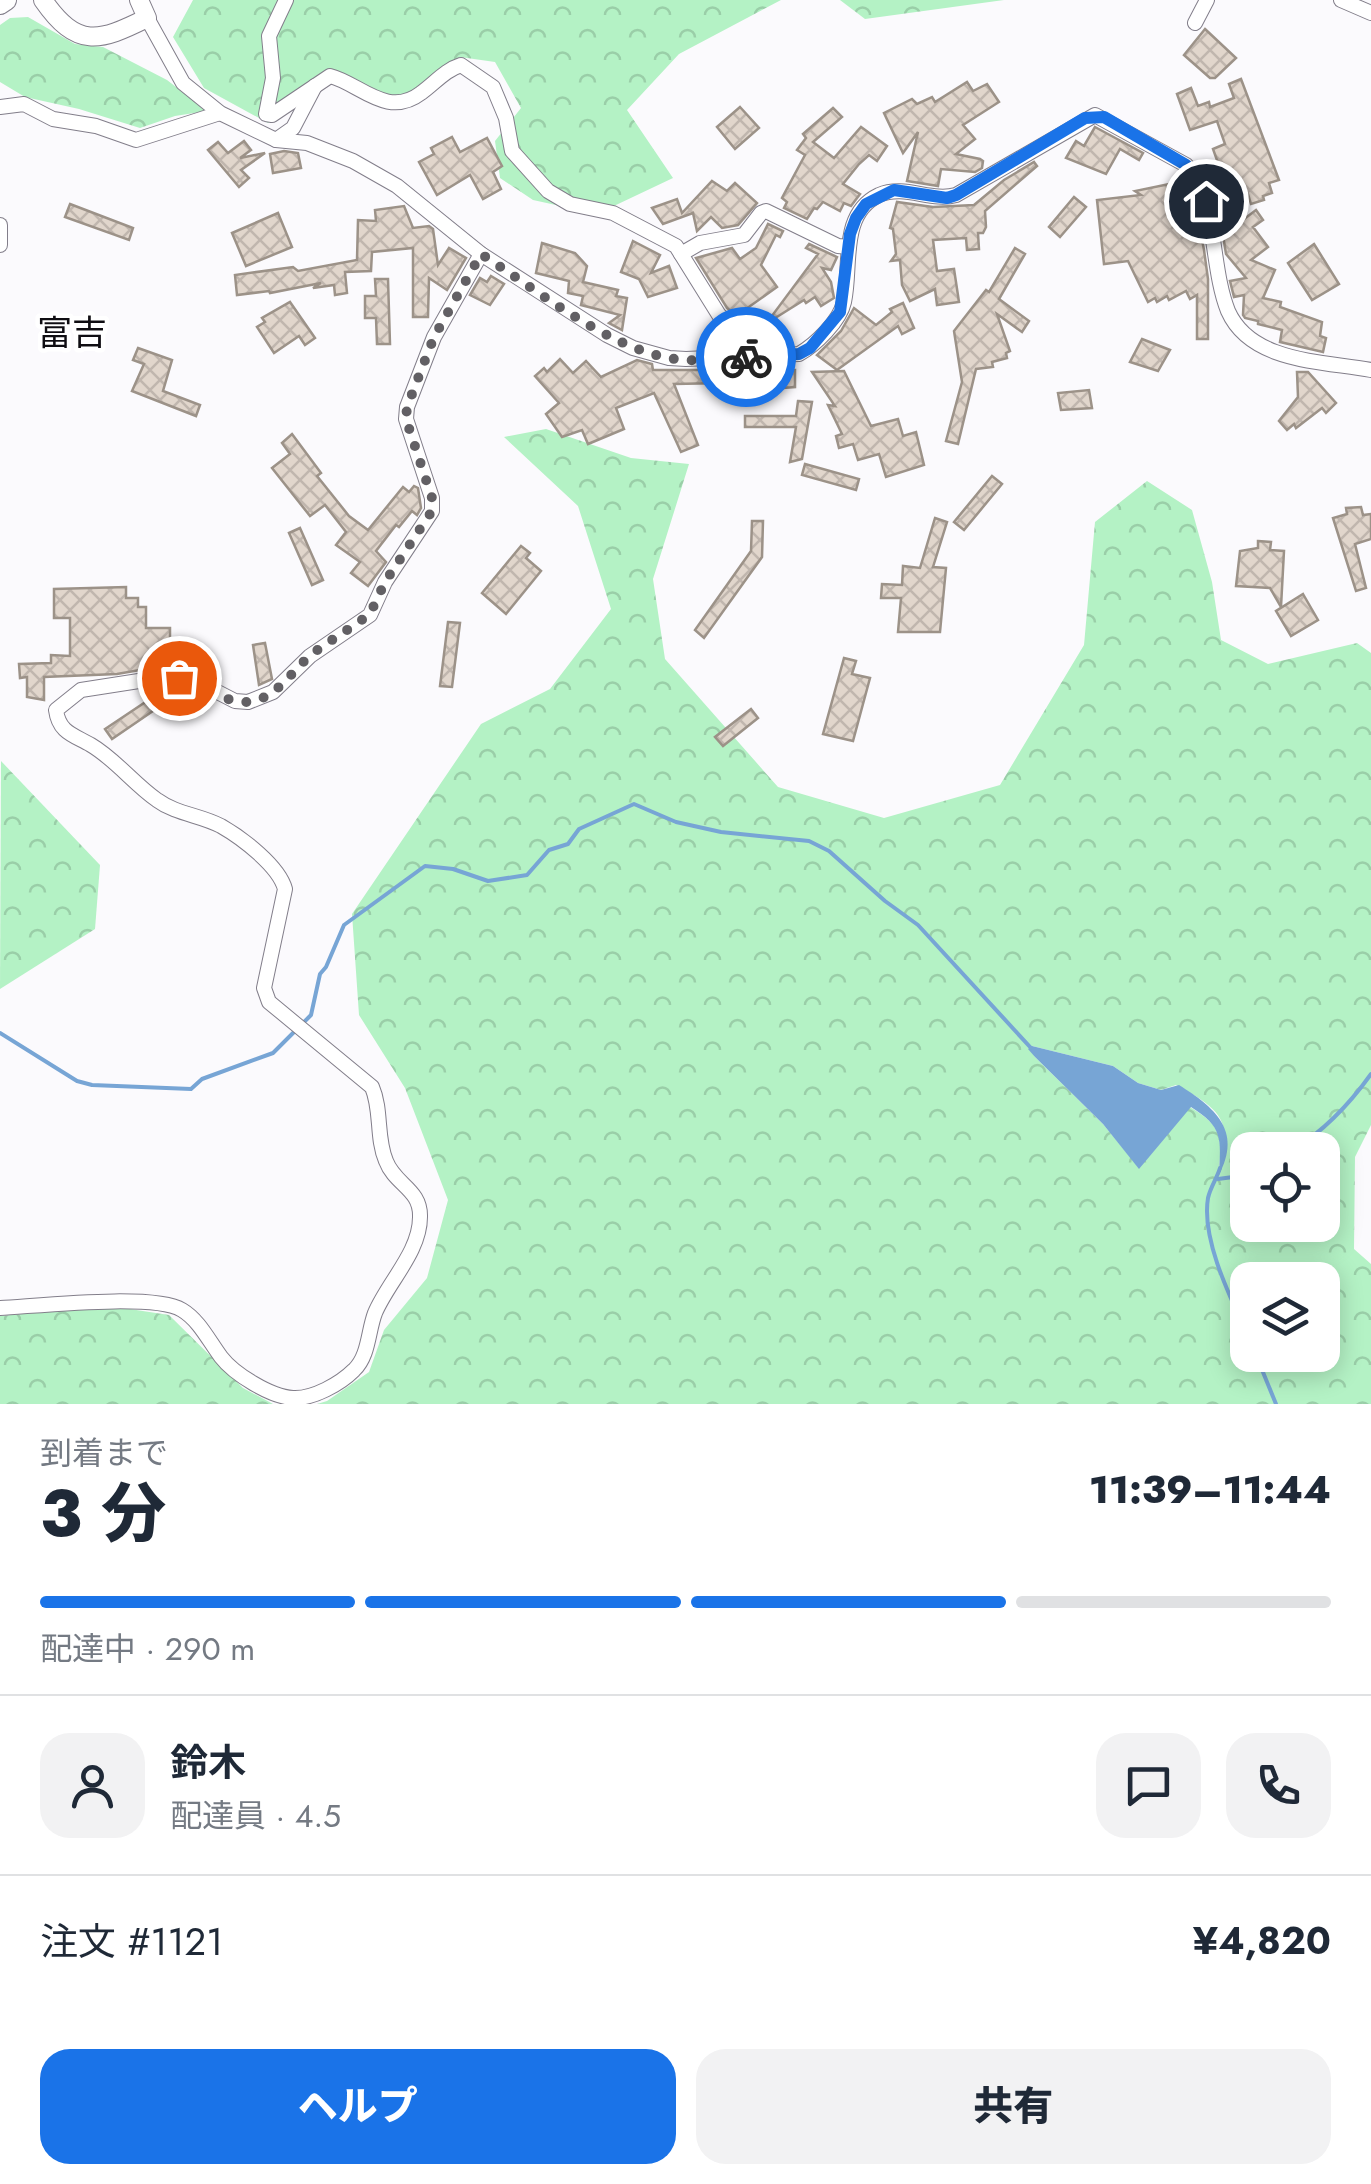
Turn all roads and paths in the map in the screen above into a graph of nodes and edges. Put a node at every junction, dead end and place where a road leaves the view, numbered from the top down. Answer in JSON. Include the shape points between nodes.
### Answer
{"nodes":[{"id":1,"x":43,"y":0,"type":"edge"},
{"id":2,"x":286,"y":0,"type":"edge"},
{"id":3,"x":1208,"y":0,"type":"edge"},
{"id":4,"x":1341,"y":0,"type":"edge"},
{"id":5,"x":143,"y":9,"type":"edge"},
{"id":6,"x":1371,"y":13,"type":"edge"},
{"id":7,"x":1195,"y":23,"type":"dead end"},
{"id":8,"x":316,"y":85,"type":"junction"},
{"id":9,"x":0,"y":107,"type":"edge"},
{"id":10,"x":220,"y":113,"type":"junction"},
{"id":11,"x":276,"y":140,"type":"junction"},
{"id":12,"x":0,"y":224,"type":"edge"},
{"id":13,"x":0,"y":245,"type":"edge"},
{"id":14,"x":849,"y":248,"type":"junction"},
{"id":15,"x":481,"y":254,"type":"junction"},
{"id":16,"x":681,"y":254,"type":"junction"},
{"id":17,"x":759,"y":356,"type":"junction"},
{"id":18,"x":1371,"y":370,"type":"edge"},
{"id":19,"x":0,"y":1308,"type":"edge"}],
"edges":[{"from":1,"to":5,"type":"street","via":[[70,30],[96,38],[111,36]]},
{"from":2,"to":8,"type":"street","via":[[269,36],[272,96],[264,112],[272,115]]},
{"from":3,"to":7,"type":"street"},
{"from":4,"to":6,"type":"street"},
{"from":5,"to":10,"type":"street","via":[[184,83]]},
{"from":8,"to":11,"type":"street","via":[[293,128]]},
{"from":8,"to":16,"type":"street","via":[[335,76],[366,96],[402,102],[452,68],[470,68],[493,87],[512,151],[548,191],[570,204],[613,213]]},
{"from":9,"to":10,"type":"street","via":[[24,104],[53,119],[136,140]]},
{"from":10,"to":11,"type":"street"},
{"from":11,"to":15,"type":"street","via":[[307,143],[398,186]]},
{"from":12,"to":13,"type":"street"},
{"from":14,"to":16,"type":"street","via":[[766,211],[744,234]]},
{"from":14,"to":17,"type":"street","via":[[840,312],[799,354]]},
{"from":14,"to":18,"type":"street","via":[[856,218],[877,196],[894,190],[956,195],[1085,118],[1104,117],[1194,173],[1228,309],[1246,336],[1276,353]]},
{"from":15,"to":17,"type":"street","via":[[633,348],[670,358]]},
{"from":15,"to":19,"type":"street","via":[[434,337],[407,407],[432,511],[370,614],[260,699],[235,701],[196,681],[158,678],[80,690],[56,710],[66,731],[156,800],[220,826],[282,875],[286,889],[264,988],[268,1002],[372,1087],[385,1161],[419,1203],[421,1222],[374,1316],[363,1357],[319,1393],[279,1396],[230,1367],[192,1318],[165,1303]]},
{"from":16,"to":17,"type":"street","via":[[719,316]]}]}
